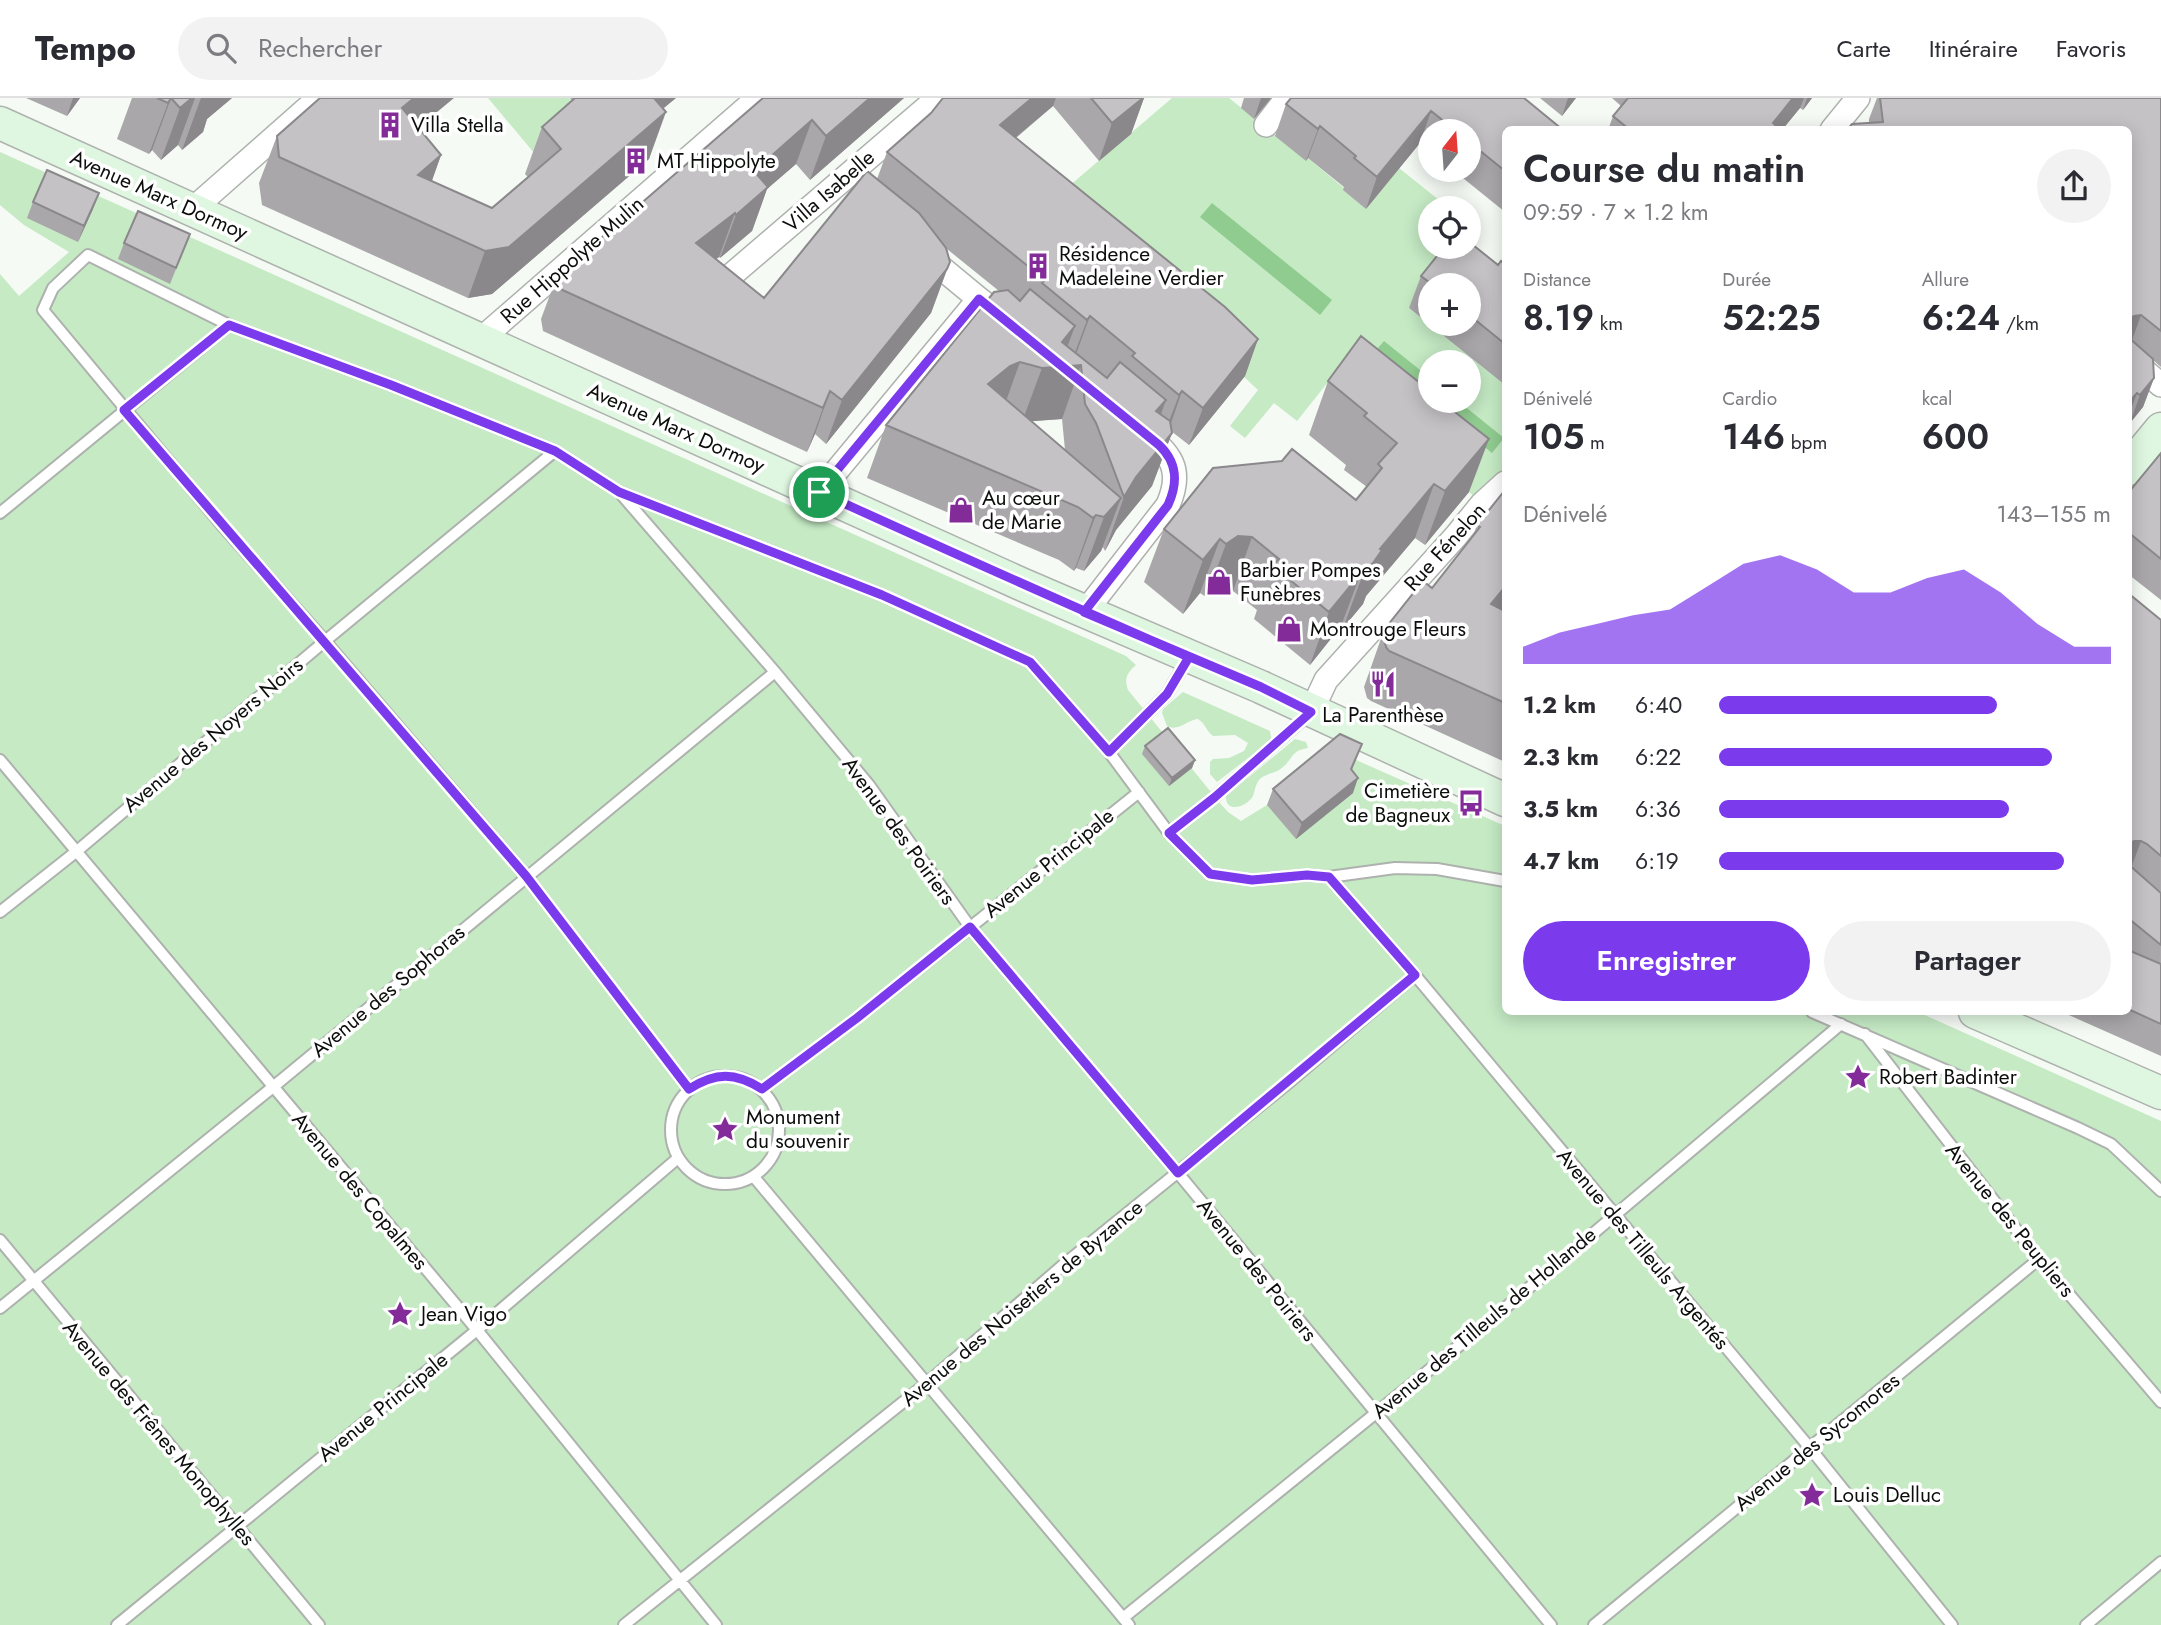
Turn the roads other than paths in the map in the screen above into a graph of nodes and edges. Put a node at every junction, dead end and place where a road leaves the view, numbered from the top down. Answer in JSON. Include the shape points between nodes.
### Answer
{"nodes":[{"id":1,"x":319,"y":98,"type":"edge"},
{"id":2,"x":938,"y":98,"type":"edge"},
{"id":3,"x":1287,"y":98,"type":"edge"},
{"id":4,"x":1858,"y":98,"type":"edge"},
{"id":5,"x":753,"y":100,"type":"edge"},
{"id":6,"x":0,"y":123,"type":"edge"},
{"id":7,"x":1266,"y":125,"type":"dead end"},
{"id":8,"x":1841,"y":126,"type":"edge"},
{"id":9,"x":837,"y":185,"type":"junction"},
{"id":10,"x":858,"y":202,"type":"edge"},
{"id":11,"x":193,"y":209,"type":"junction"},
{"id":12,"x":900,"y":235,"type":"edge"},
{"id":13,"x":720,"y":284,"type":"edge"},
{"id":14,"x":979,"y":299,"type":"junction"},
{"id":15,"x":229,"y":325,"type":"junction"},
{"id":16,"x":1022,"y":333,"type":"edge"},
{"id":17,"x":480,"y":340,"type":"junction"},
{"id":18,"x":2132,"y":360,"type":"edge"},
{"id":19,"x":2161,"y":385,"type":"edge"},
{"id":20,"x":124,"y":410,"type":"junction"},
{"id":21,"x":1128,"y":419,"type":"edge"},
{"id":22,"x":2161,"y":429,"type":"edge"},
{"id":23,"x":555,"y":451,"type":"junction"},
{"id":24,"x":2132,"y":464,"type":"edge"},
{"id":25,"x":1502,"y":486,"type":"edge"},
{"id":26,"x":619,"y":492,"type":"junction"},
{"id":27,"x":819,"y":492,"type":"junction"},
{"id":28,"x":0,"y":513,"type":"edge"},
{"id":29,"x":1084,"y":612,"type":"junction"},
{"id":30,"x":324,"y":641,"type":"junction"},
{"id":31,"x":1189,"y":657,"type":"junction"},
{"id":32,"x":775,"y":672,"type":"junction"},
{"id":33,"x":1311,"y":712,"type":"junction"},
{"id":34,"x":1109,"y":752,"type":"junction"},
{"id":35,"x":0,"y":760,"type":"edge"},
{"id":36,"x":1139,"y":792,"type":"junction"},
{"id":37,"x":1502,"y":799,"type":"edge"},
{"id":38,"x":1169,"y":833,"type":"junction"},
{"id":39,"x":76,"y":851,"type":"junction"},
{"id":40,"x":526,"y":876,"type":"junction"},
{"id":41,"x":1329,"y":877,"type":"junction"},
{"id":42,"x":1502,"y":880,"type":"edge"},
{"id":43,"x":0,"y":912,"type":"edge"},
{"id":44,"x":970,"y":927,"type":"junction"},
{"id":45,"x":1415,"y":975,"type":"junction"},
{"id":46,"x":1819,"y":1015,"type":"edge"},
{"id":47,"x":1982,"y":1015,"type":"edge"},
{"id":48,"x":1840,"y":1024,"type":"junction"},
{"id":49,"x":1865,"y":1034,"type":"junction"},
{"id":50,"x":273,"y":1087,"type":"junction"},
{"id":51,"x":689,"y":1089,"type":"junction"},
{"id":52,"x":762,"y":1089,"type":"junction"},
{"id":53,"x":2161,"y":1093,"type":"edge"},
{"id":54,"x":678,"y":1158,"type":"junction"},
{"id":55,"x":1178,"y":1173,"type":"junction"},
{"id":56,"x":754,"y":1177,"type":"junction"},
{"id":57,"x":2161,"y":1191,"type":"edge"},
{"id":58,"x":1614,"y":1215,"type":"junction"},
{"id":59,"x":0,"y":1240,"type":"edge"},
{"id":60,"x":2039,"y":1259,"type":"junction"},
{"id":61,"x":33,"y":1280,"type":"junction"},
{"id":62,"x":0,"y":1308,"type":"edge"},
{"id":63,"x":477,"y":1330,"type":"junction"},
{"id":64,"x":927,"y":1384,"type":"junction"},
{"id":65,"x":2161,"y":1402,"type":"edge"},
{"id":66,"x":1376,"y":1414,"type":"junction"},
{"id":67,"x":1810,"y":1448,"type":"junction"},
{"id":68,"x":237,"y":1526,"type":"junction"},
{"id":69,"x":2161,"y":1562,"type":"edge"},
{"id":70,"x":681,"y":1581,"type":"junction"},
{"id":71,"x":1126,"y":1621,"type":"edge"},
{"id":72,"x":117,"y":1625,"type":"edge"},
{"id":73,"x":319,"y":1625,"type":"edge"},
{"id":74,"x":624,"y":1625,"type":"edge"},
{"id":75,"x":716,"y":1625,"type":"edge"},
{"id":76,"x":1551,"y":1625,"type":"edge"},
{"id":77,"x":1594,"y":1625,"type":"edge"},
{"id":78,"x":1952,"y":1625,"type":"edge"},
{"id":79,"x":2086,"y":1625,"type":"edge"}],
"edges":[{"from":1,"to":11,"type":"street"},
{"from":2,"to":9,"type":"street","name":"Villa Isabelle"},
{"from":3,"to":7,"type":"street"},
{"from":4,"to":8,"type":"street"},
{"from":5,"to":17,"type":"street","name":"Rue Hippolyte Mulin"},
{"from":6,"to":11,"type":"main road","name":"Avenue Marx Dormoy"},
{"from":9,"to":10,"type":"street"},
{"from":9,"to":13,"type":"street","name":"Villa Isabelle"},
{"from":11,"to":17,"type":"main road","name":"Avenue Marx Dormoy"},
{"from":12,"to":14,"type":"street"},
{"from":14,"to":16,"type":"street"},
{"from":14,"to":27,"type":"street"},
{"from":15,"to":20,"type":"lane"},
{"from":15,"to":20,"type":"lane","via":[[88,255],[53,288],[43,310]]},
{"from":15,"to":23,"type":"lane"},
{"from":17,"to":27,"type":"main road","name":"Avenue Marx Dormoy"},
{"from":18,"to":19,"type":"street"},
{"from":20,"to":28,"type":"lane"},
{"from":20,"to":30,"type":"lane"},
{"from":21,"to":29,"type":"street","via":[[1167,453],[1175,484],[1168,505]]},
{"from":22,"to":24,"type":"main road"},
{"from":23,"to":26,"type":"lane"},
{"from":23,"to":30,"type":"lane","name":"Avenue des Noyers Noirs"},
{"from":25,"to":33,"type":"street","name":"Rue Fénelon","via":[[1326,680]]},
{"from":26,"to":32,"type":"lane","name":"Avenue des Poiriers"},
{"from":26,"to":34,"type":"lane","via":[[882,595],[1030,662]]},
{"from":27,"to":29,"type":"main road","name":"Avenue Marx Dormoy"},
{"from":29,"to":31,"type":"main road","name":"Avenue Marx Dormoy"},
{"from":30,"to":39,"type":"lane","name":"Avenue des Noyers Noirs"},
{"from":30,"to":40,"type":"lane"},
{"from":31,"to":33,"type":"main road","name":"Avenue Marx Dormoy"},
{"from":31,"to":34,"type":"lane","via":[[1167,694]]},
{"from":32,"to":40,"type":"lane","name":"Avenue des Sophoras"},
{"from":32,"to":44,"type":"lane","name":"Avenue des Poiriers","via":[[869,786]]},
{"from":33,"to":37,"type":"main road","name":"Avenue Marx Dormoy"},
{"from":33,"to":38,"type":"lane"},
{"from":34,"to":36,"type":"lane"},
{"from":35,"to":39,"type":"lane","name":"Avenue des Copalmes"},
{"from":36,"to":38,"type":"lane"},
{"from":36,"to":44,"type":"lane","name":"Avenue Principale"},
{"from":38,"to":41,"type":"lane","via":[[1210,874],[1252,880]]},
{"from":39,"to":43,"type":"lane","name":"Avenue des Noyers Noirs"},
{"from":39,"to":50,"type":"lane","name":"Avenue des Copalmes"},
{"from":40,"to":50,"type":"lane","name":"Avenue des Sophoras"},
{"from":40,"to":51,"type":"lane"},
{"from":41,"to":42,"type":"lane","via":[[1395,868],[1437,869]]},
{"from":41,"to":45,"type":"lane","name":"Avenue des Tilleuls Argentés"},
{"from":44,"to":52,"type":"lane","name":"Avenue Principale"},
{"from":44,"to":55,"type":"lane","name":"Avenue des Poiriers"},
{"from":45,"to":55,"type":"lane","name":"Avenue des Noisetiers de Byzance"},
{"from":45,"to":58,"type":"lane","name":"Avenue des Tilleuls Argentés"},
{"from":46,"to":48,"type":"lane"},
{"from":47,"to":53,"type":"main road"},
{"from":48,"to":49,"type":"lane"},
{"from":48,"to":58,"type":"lane","name":"Avenue des Tilleuls de Hollande"},
{"from":49,"to":57,"type":"lane","via":[[2111,1144]]},
{"from":49,"to":60,"type":"lane","name":"Avenue des Peupliers"},
{"from":50,"to":61,"type":"lane","name":"Avenue des Sophoras"},
{"from":50,"to":63,"type":"lane","name":"Avenue des Copalmes"},
{"from":51,"to":52,"type":"lane","via":[[717,1076],[733,1076]]},
{"from":51,"to":54,"type":"lane","via":[[671,1122]]},
{"from":52,"to":56,"type":"lane","via":[[773,1102],[780,1135],[772,1159]]},
{"from":54,"to":56,"type":"lane","via":[[689,1171],[721,1185]]},
{"from":54,"to":63,"type":"lane","name":"Avenue Principale"},
{"from":55,"to":64,"type":"lane","name":"Avenue des Noisetiers de Byzance"},
{"from":55,"to":66,"type":"lane","name":"Avenue des Poiriers"},
{"from":56,"to":64,"type":"lane"},
{"from":58,"to":66,"type":"lane","name":"Avenue des Tilleuls de Hollande"},
{"from":58,"to":67,"type":"lane","name":"Avenue des Tilleuls Argentés"},
{"from":59,"to":61,"type":"lane","name":"Avenue des Frênes Monophylles"},
{"from":60,"to":65,"type":"lane","name":"Avenue des Peupliers"},
{"from":60,"to":67,"type":"lane","name":"Avenue des Sycomores"},
{"from":61,"to":62,"type":"lane","name":"Avenue des Sophoras"},
{"from":61,"to":68,"type":"lane","name":"Avenue des Frênes Monophylles"},
{"from":63,"to":68,"type":"lane","name":"Avenue Principale"},
{"from":63,"to":70,"type":"lane","name":"Avenue des Copalmes"},
{"from":64,"to":70,"type":"lane","name":"Avenue des Noisetiers de Byzance"},
{"from":64,"to":71,"type":"lane"},
{"from":66,"to":71,"type":"lane","name":"Avenue des Tilleuls de Hollande"},
{"from":66,"to":76,"type":"lane","name":"Avenue des Poiriers"},
{"from":67,"to":77,"type":"lane","name":"Avenue des Sycomores"},
{"from":67,"to":78,"type":"lane","name":"Avenue des Tilleuls Argentés"},
{"from":68,"to":72,"type":"lane","name":"Avenue Principale"},
{"from":68,"to":73,"type":"lane","name":"Avenue des Frênes Monophylles"},
{"from":69,"to":79,"type":"lane"},
{"from":70,"to":74,"type":"lane","name":"Avenue des Noisetiers de Byzance"},
{"from":70,"to":75,"type":"lane","name":"Avenue des Copalmes"}]}
